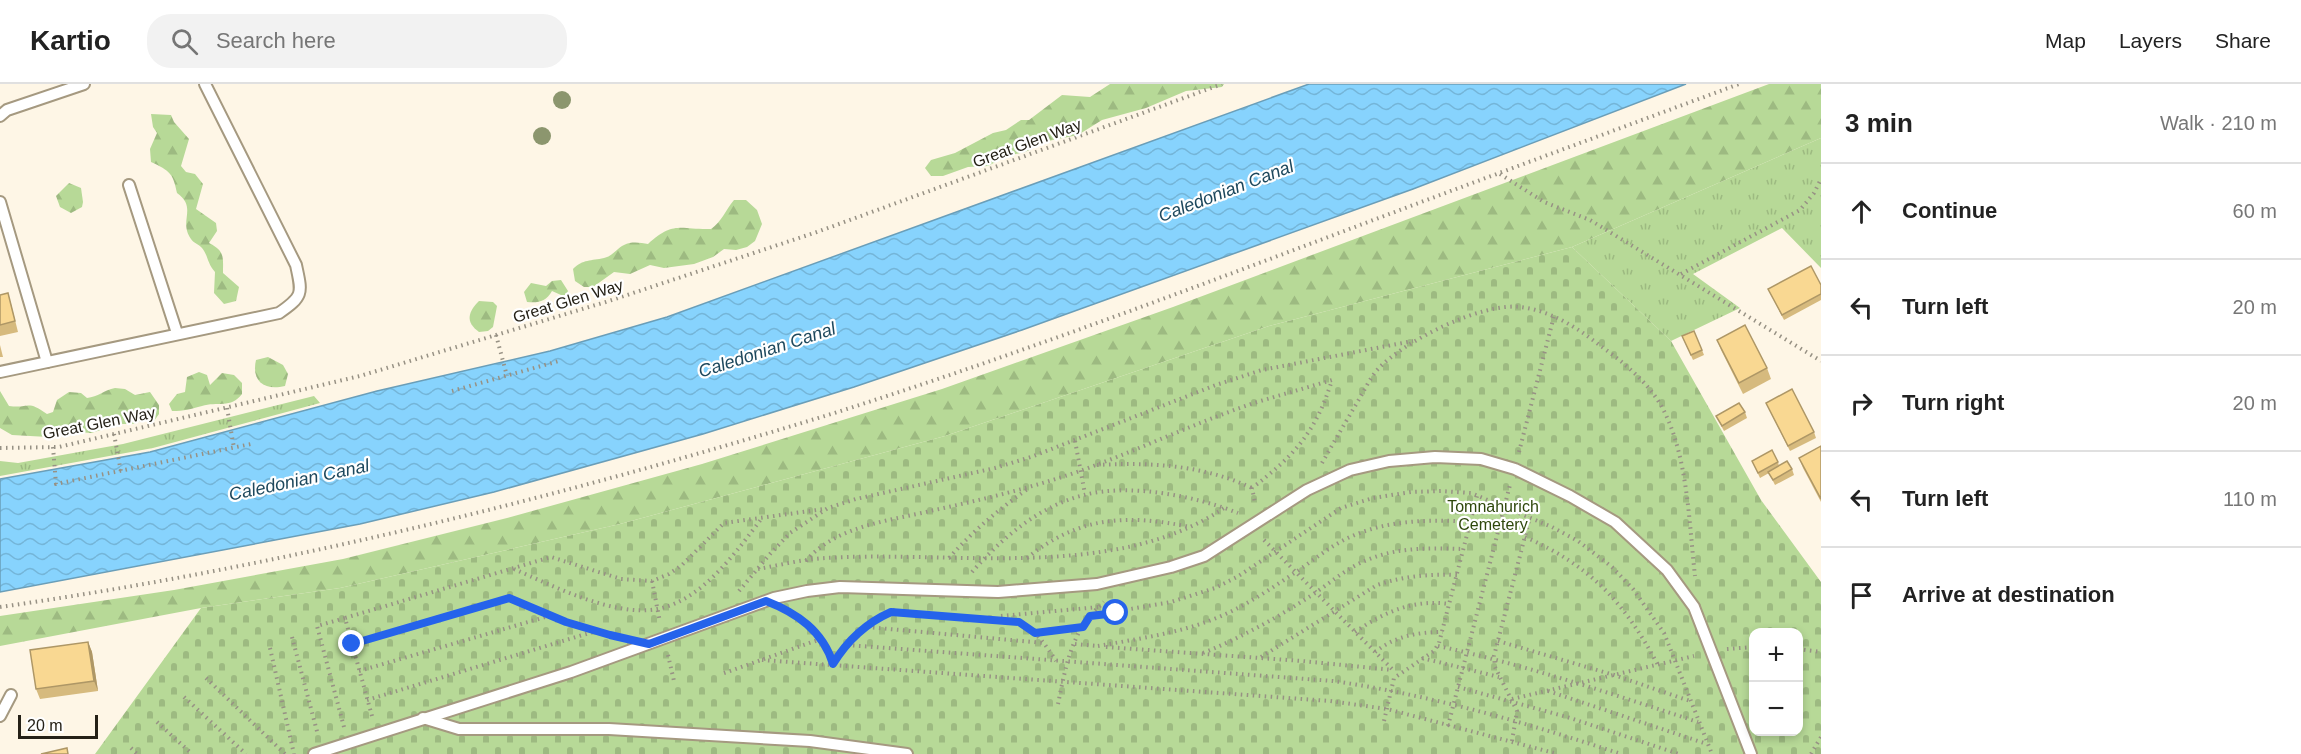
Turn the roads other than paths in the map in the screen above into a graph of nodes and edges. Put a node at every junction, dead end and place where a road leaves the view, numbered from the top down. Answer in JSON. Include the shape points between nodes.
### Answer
{"nodes":[{"id":1,"x":84,"y":84,"type":"edge"},
{"id":2,"x":206,"y":84,"type":"edge"},
{"id":3,"x":0,"y":116,"type":"edge"},
{"id":4,"x":129,"y":185,"type":"dead end"},
{"id":5,"x":0,"y":202,"type":"edge"},
{"id":6,"x":177,"y":333,"type":"junction"},
{"id":7,"x":47,"y":362,"type":"junction"},
{"id":8,"x":0,"y":372,"type":"edge"},
{"id":9,"x":11,"y":695,"type":"dead end"},
{"id":10,"x":0,"y":716,"type":"edge"},
{"id":11,"x":422,"y":718,"type":"junction"},
{"id":12,"x":318,"y":752,"type":"edge"},
{"id":13,"x":907,"y":754,"type":"edge"},
{"id":14,"x":1751,"y":754,"type":"edge"}],
"edges":[{"from":1,"to":3,"type":"lane","via":[[7,110]]},
{"from":2,"to":6,"type":"lane","via":[[296,265],[301,288],[296,302],[279,313]]},
{"from":4,"to":6,"type":"lane"},
{"from":5,"to":7,"type":"lane"},
{"from":6,"to":7,"type":"lane"},
{"from":7,"to":8,"type":"lane"},
{"from":9,"to":10,"type":"lane"},
{"from":11,"to":12,"type":"lane"},
{"from":11,"to":13,"type":"lane","via":[[459,729],[609,729],[810,741]]},
{"from":11,"to":14,"type":"lane","via":[[572,672],[766,601],[807,591],[840,587],[998,592],[1050,589],[1097,584],[1171,567],[1204,556],[1307,490],[1350,470],[1389,461],[1435,457],[1481,459],[1515,469],[1615,522],[1639,543],[1667,570],[1694,607]]}]}
